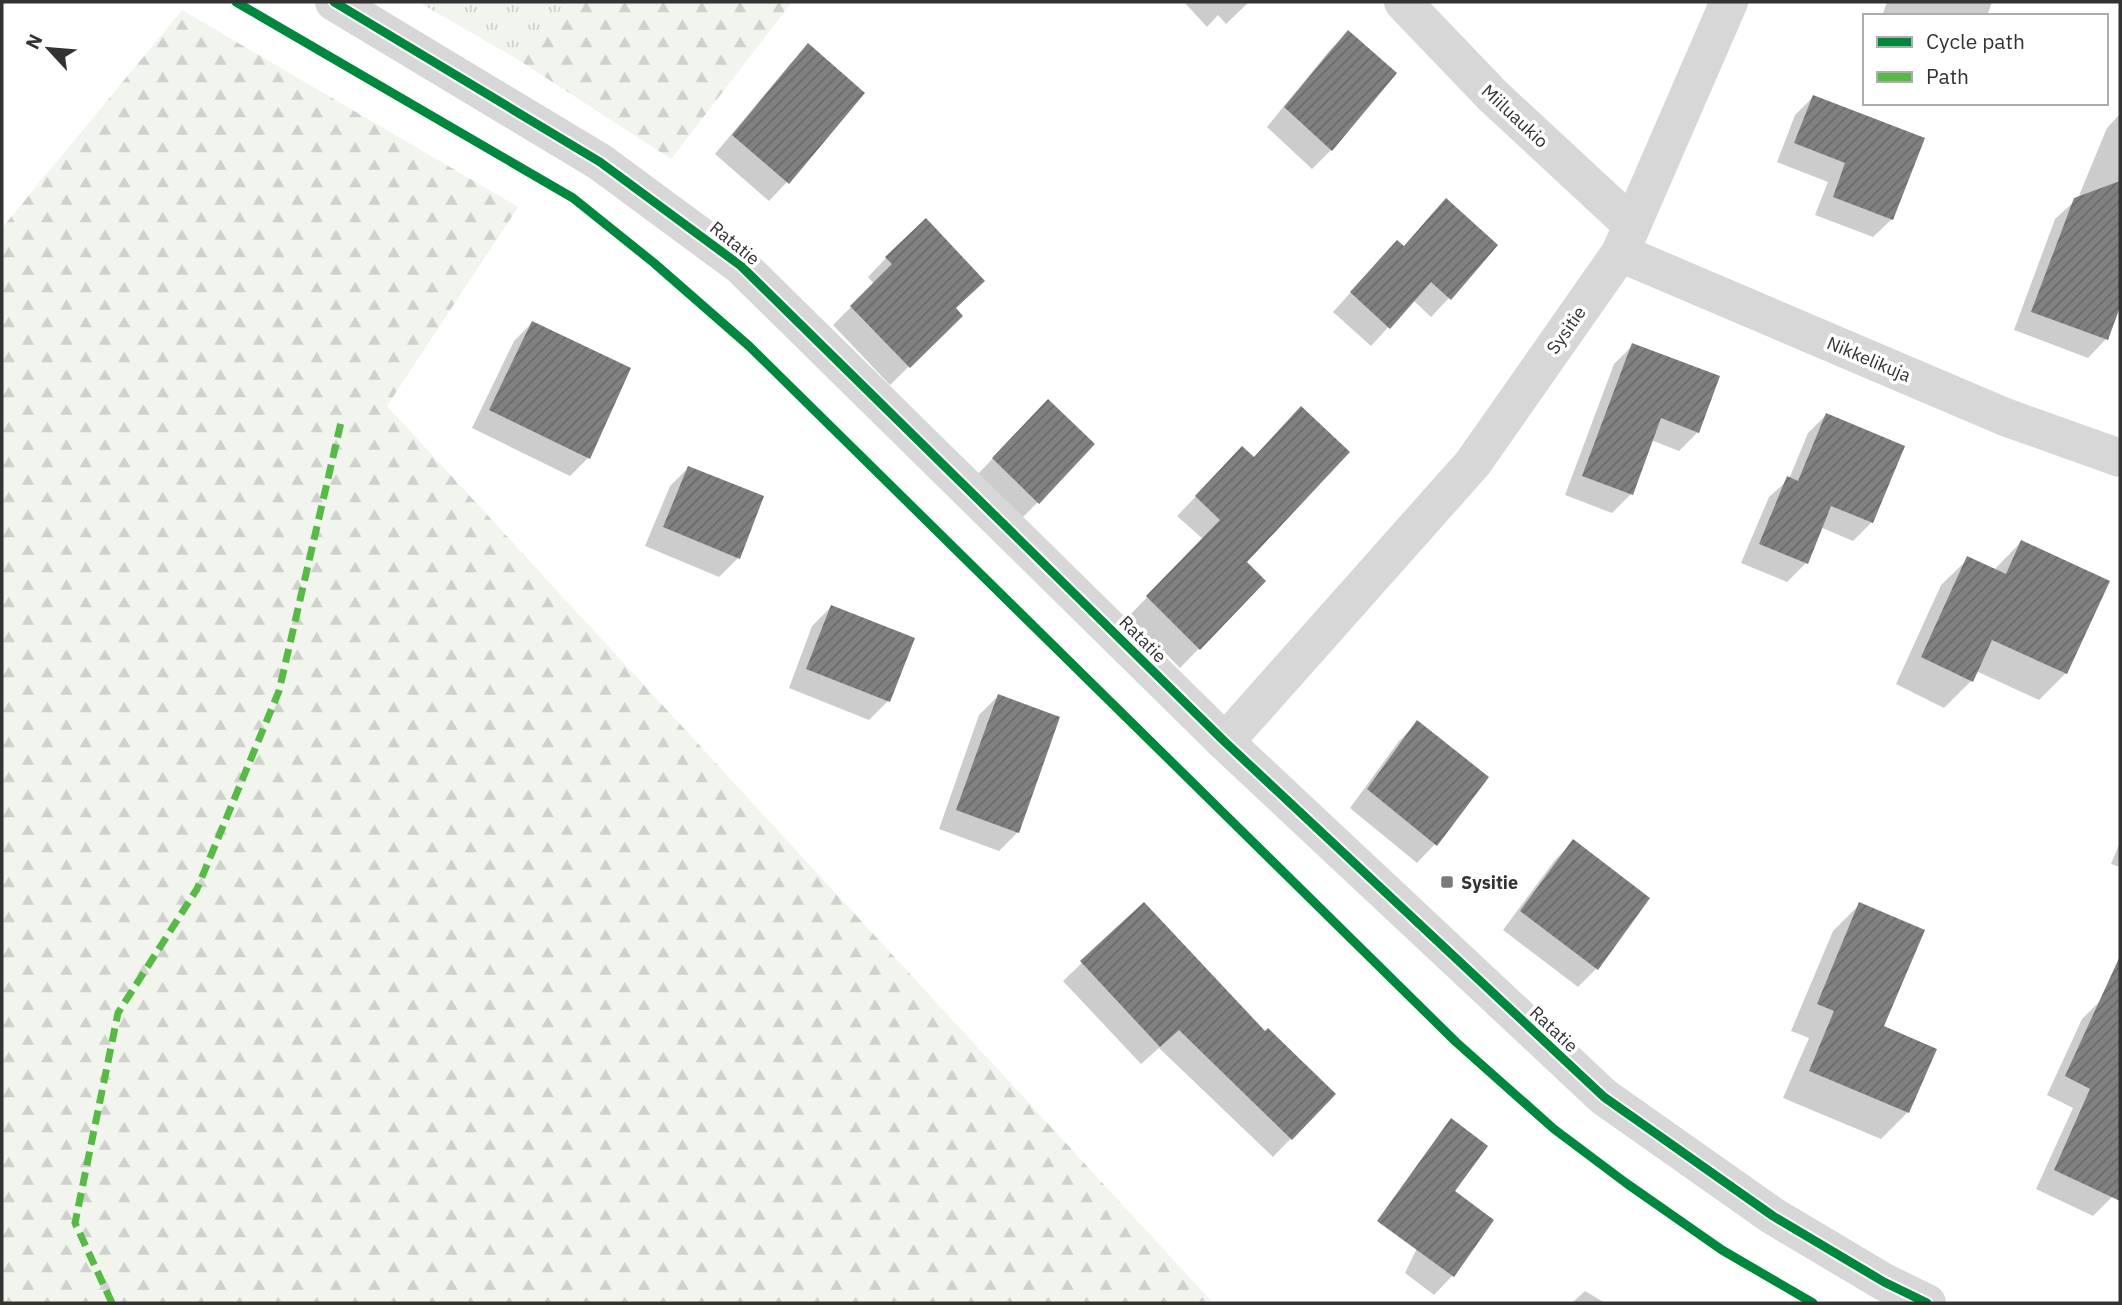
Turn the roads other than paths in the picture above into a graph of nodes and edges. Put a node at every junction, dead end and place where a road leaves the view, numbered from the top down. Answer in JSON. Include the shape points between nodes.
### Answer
{"nodes":[{"id":1,"x":334,"y":2,"type":"edge"},
{"id":2,"x":1404,"y":2,"type":"edge"},
{"id":3,"x":1729,"y":2,"type":"edge"},
{"id":4,"x":1626,"y":239,"type":"junction"},
{"id":5,"x":2120,"y":458,"type":"edge"},
{"id":6,"x":1225,"y":742,"type":"junction"},
{"id":7,"x":1927,"y":1303,"type":"edge"}],
"edges":[{"from":1,"to":6,"type":"street","name":"Ratatie","via":[[600,162],[741,266]]},
{"from":2,"to":4,"type":"street","name":"Miiluaukio"},
{"from":3,"to":4,"type":"street","name":"Sysitie"},
{"from":4,"to":5,"type":"street","name":"Nikkelikuja","via":[[2005,417]]},
{"from":4,"to":6,"type":"street","name":"Sysitie","via":[[1474,463]]},
{"from":6,"to":7,"type":"street","name":"Ratatie","via":[[1604,1097],[1773,1216]]}]}
